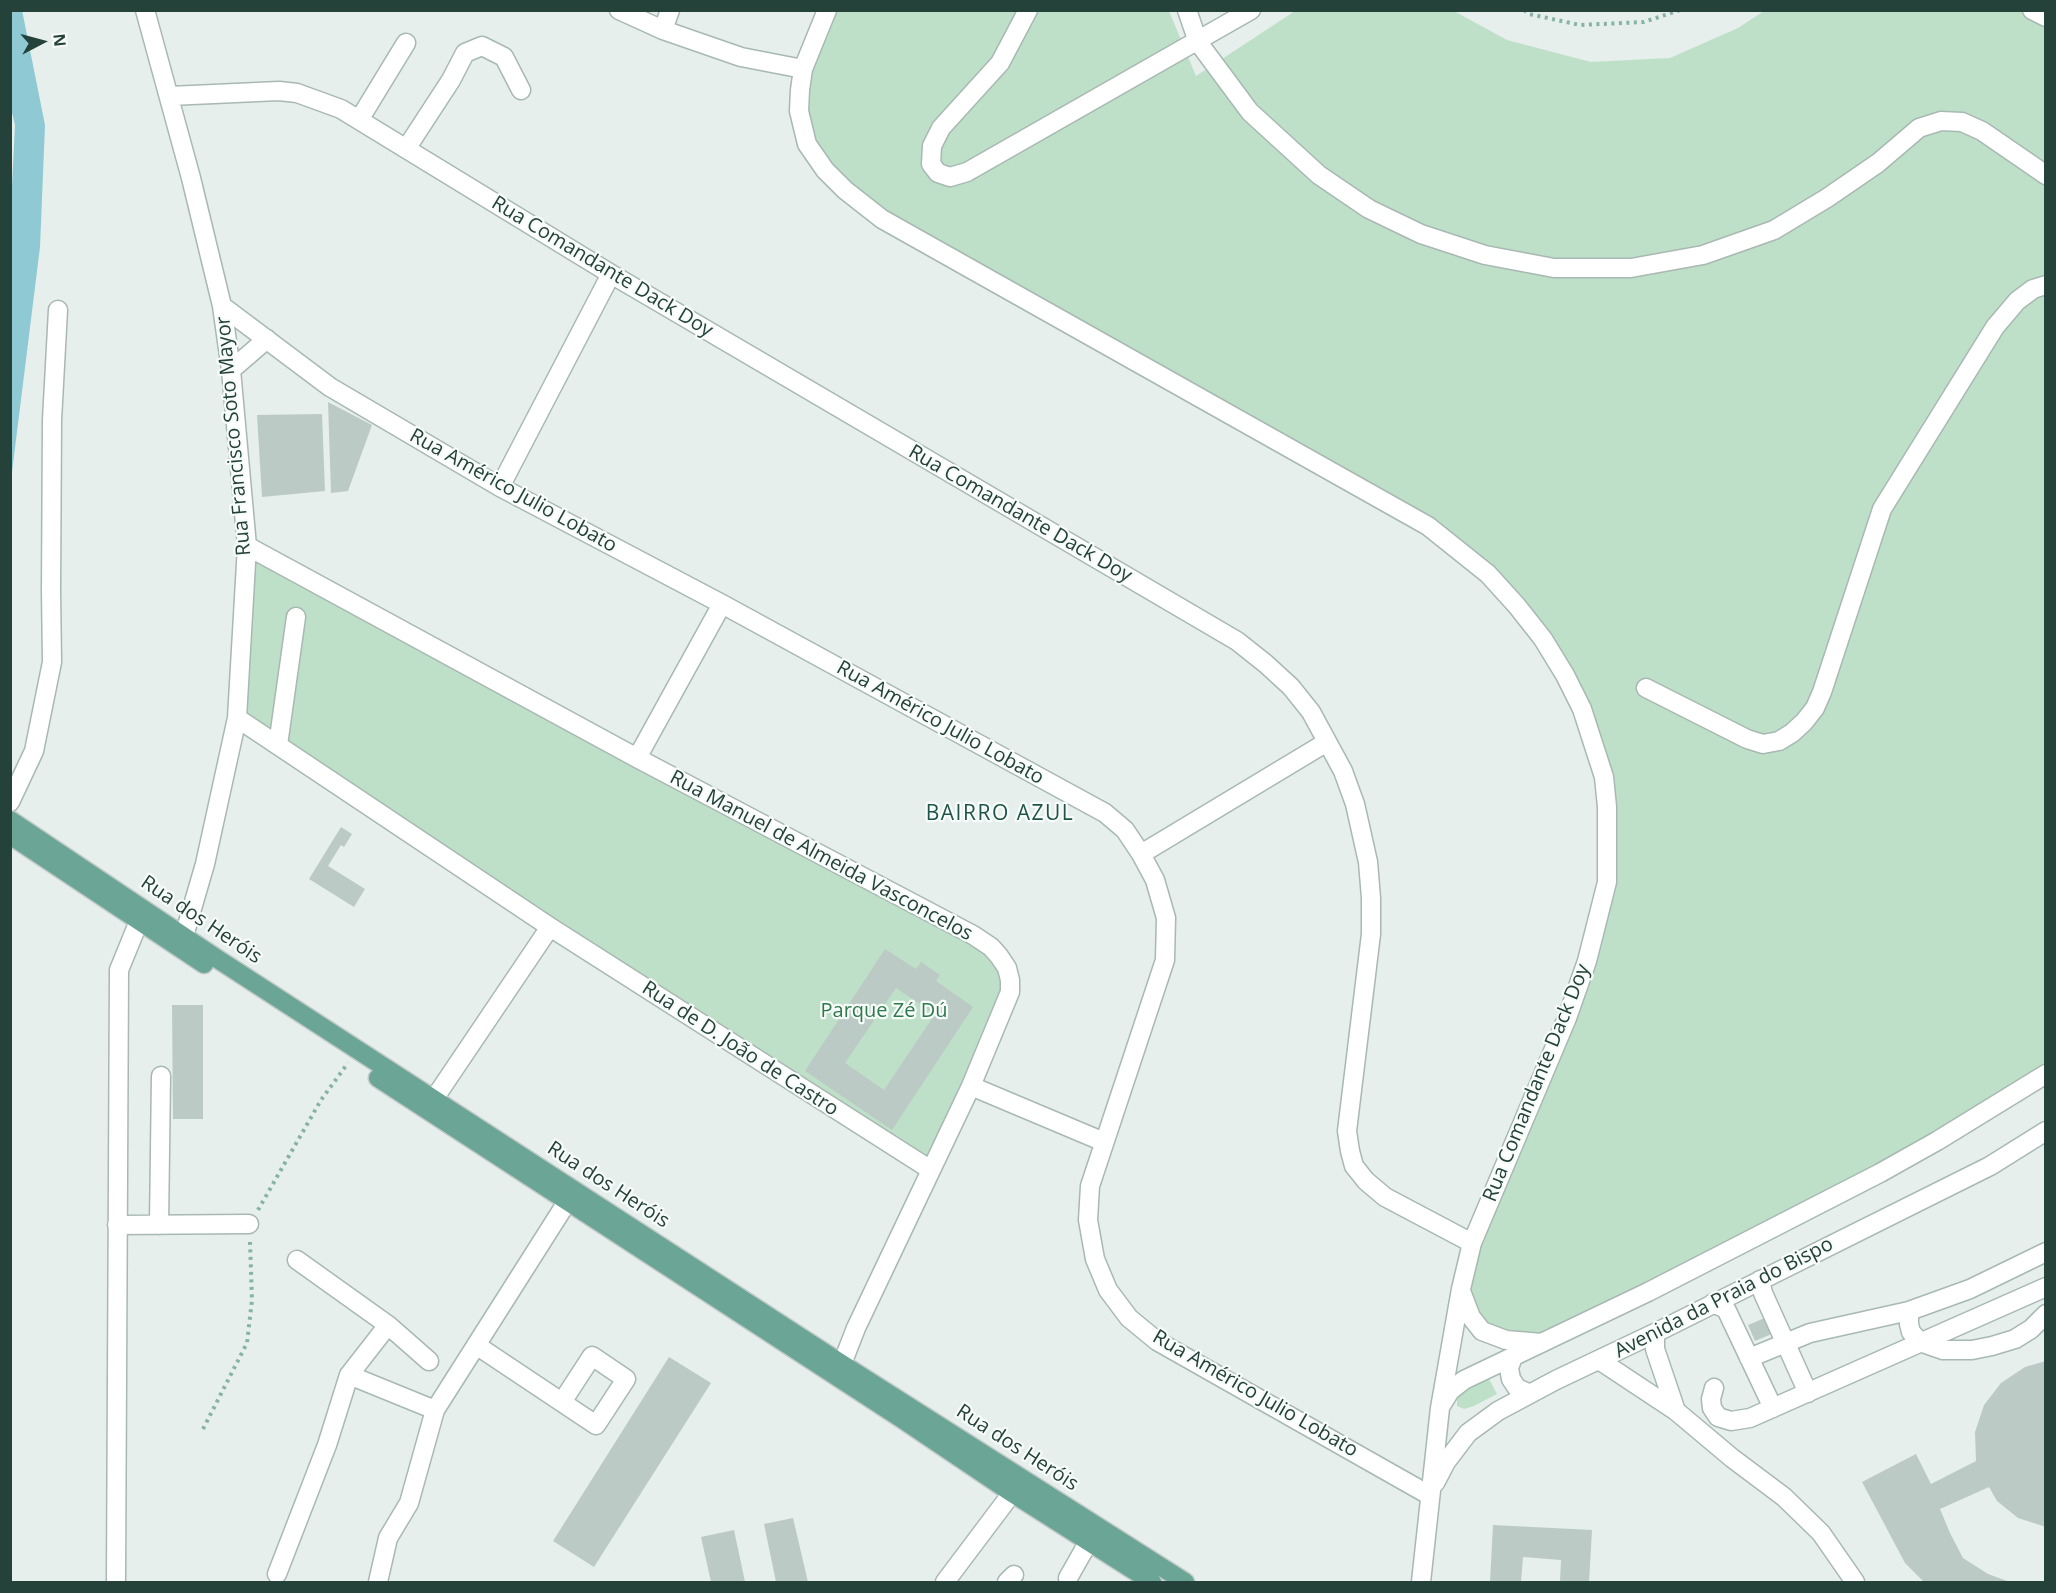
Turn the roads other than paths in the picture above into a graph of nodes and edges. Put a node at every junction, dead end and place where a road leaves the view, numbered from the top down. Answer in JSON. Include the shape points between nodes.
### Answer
{"nodes":[{"id":1,"x":145,"y":10,"type":"edge"},
{"id":2,"x":619,"y":10,"type":"edge"},
{"id":3,"x":670,"y":10,"type":"edge"},
{"id":4,"x":827,"y":10,"type":"edge"},
{"id":5,"x":1029,"y":10,"type":"edge"},
{"id":6,"x":1186,"y":10,"type":"edge"},
{"id":7,"x":1251,"y":10,"type":"edge"},
{"id":8,"x":2032,"y":10,"type":"edge"},
{"id":9,"x":2046,"y":17,"type":"edge"},
{"id":10,"x":663,"y":30,"type":"junction"},
{"id":11,"x":1198,"y":42,"type":"junction"},
{"id":12,"x":406,"y":43,"type":"dead end"},
{"id":13,"x":803,"y":69,"type":"junction"},
{"id":14,"x":521,"y":90,"type":"dead end"},
{"id":15,"x":170,"y":96,"type":"junction"},
{"id":16,"x":359,"y":120,"type":"junction"},
{"id":17,"x":406,"y":149,"type":"junction"},
{"id":18,"x":2046,"y":175,"type":"edge"},
{"id":19,"x":611,"y":274,"type":"junction"},
{"id":20,"x":2046,"y":285,"type":"edge"},
{"id":21,"x":222,"y":306,"type":"junction"},
{"id":22,"x":58,"y":310,"type":"dead end"},
{"id":23,"x":267,"y":339,"type":"junction"},
{"id":24,"x":231,"y":370,"type":"junction"},
{"id":25,"x":500,"y":488,"type":"junction"},
{"id":26,"x":247,"y":546,"type":"junction"},
{"id":27,"x":722,"y":604,"type":"junction"},
{"id":28,"x":296,"y":617,"type":"dead end"},
{"id":29,"x":1646,"y":688,"type":"dead end"},
{"id":30,"x":237,"y":718,"type":"junction"},
{"id":31,"x":1327,"y":742,"type":"junction"},
{"id":32,"x":278,"y":745,"type":"junction"},
{"id":33,"x":637,"y":758,"type":"junction"},
{"id":34,"x":10,"y":802,"type":"edge"},
{"id":35,"x":10,"y":820,"type":"edge"},
{"id":36,"x":10,"y":835,"type":"edge"},
{"id":37,"x":1141,"y":854,"type":"junction"},
{"id":38,"x":139,"y":921,"type":"junction"},
{"id":39,"x":550,"y":927,"type":"junction"},
{"id":40,"x":184,"y":936,"type":"junction"},
{"id":41,"x":2046,"y":1074,"type":"edge"},
{"id":42,"x":161,"y":1076,"type":"dead end"},
{"id":43,"x":971,"y":1086,"type":"junction"},
{"id":44,"x":434,"y":1100,"type":"junction"},
{"id":45,"x":2046,"y":1131,"type":"edge"},
{"id":46,"x":1104,"y":1142,"type":"junction"},
{"id":47,"x":931,"y":1170,"type":"junction"},
{"id":48,"x":567,"y":1202,"type":"junction"},
{"id":49,"x":249,"y":1224,"type":"road end"},
{"id":50,"x":117,"y":1225,"type":"junction"},
{"id":51,"x":159,"y":1225,"type":"junction"},
{"id":52,"x":1472,"y":1243,"type":"junction"},
{"id":53,"x":2046,"y":1252,"type":"edge"},
{"id":54,"x":297,"y":1260,"type":"dead end"},
{"id":55,"x":1760,"y":1280,"type":"junction"},
{"id":56,"x":2046,"y":1287,"type":"edge"},
{"id":57,"x":1461,"y":1289,"type":"junction"},
{"id":58,"x":1713,"y":1303,"type":"junction"},
{"id":59,"x":1909,"y":1311,"type":"junction"},
{"id":60,"x":2046,"y":1314,"type":"edge"},
{"id":61,"x":388,"y":1325,"type":"junction"},
{"id":62,"x":1655,"y":1333,"type":"junction"},
{"id":63,"x":1920,"y":1342,"type":"junction"},
{"id":64,"x":1543,"y":1343,"type":"junction"},
{"id":65,"x":1784,"y":1343,"type":"junction"},
{"id":66,"x":476,"y":1345,"type":"junction"},
{"id":67,"x":1513,"y":1357,"type":"junction"},
{"id":68,"x":1749,"y":1358,"type":"junction"},
{"id":69,"x":1599,"y":1360,"type":"junction"},
{"id":70,"x":429,"y":1361,"type":"dead end"},
{"id":71,"x":842,"y":1365,"type":"junction"},
{"id":72,"x":349,"y":1375,"type":"junction"},
{"id":73,"x":1714,"y":1388,"type":"dead end"},
{"id":74,"x":1808,"y":1393,"type":"junction"},
{"id":75,"x":1530,"y":1394,"type":"junction"},
{"id":76,"x":562,"y":1402,"type":"dead end"},
{"id":77,"x":1440,"y":1408,"type":"junction"},
{"id":78,"x":1773,"y":1408,"type":"junction"},
{"id":79,"x":435,"y":1410,"type":"junction"},
{"id":80,"x":1676,"y":1412,"type":"junction"},
{"id":81,"x":1012,"y":1493,"type":"junction"},
{"id":82,"x":1429,"y":1495,"type":"junction"},
{"id":83,"x":1089,"y":1541,"type":"junction"},
{"id":84,"x":277,"y":1574,"type":"dead end"},
{"id":85,"x":1068,"y":1578,"type":"dead end"},
{"id":86,"x":116,"y":1582,"type":"edge"},
{"id":87,"x":378,"y":1582,"type":"edge"},
{"id":88,"x":945,"y":1582,"type":"edge"},
{"id":89,"x":1152,"y":1582,"type":"edge"},
{"id":90,"x":1185,"y":1582,"type":"edge"},
{"id":91,"x":1421,"y":1582,"type":"edge"},
{"id":92,"x":1855,"y":1582,"type":"edge"}],
"edges":[{"from":1,"to":15,"type":"street","name":"Rua Francisco Soto Mayor"},
{"from":2,"to":10,"type":"street"},
{"from":3,"to":10,"type":"street"},
{"from":4,"to":13,"type":"street","name":"Rua Comandante Dack Doy"},
{"from":5,"to":11,"type":"street","via":[[1000,63],[941,128],[932,146],[932,164],[938,173],[950,177],[967,172]]},
{"from":6,"to":11,"type":"street"},
{"from":7,"to":11,"type":"street"},
{"from":8,"to":9,"type":"street"},
{"from":10,"to":13,"type":"street","via":[[741,57]]},
{"from":11,"to":18,"type":"street","via":[[1250,112],[1319,176],[1369,209],[1421,234],[1485,255],[1554,268],[1631,268],[1703,255],[1774,230],[1878,163],[1919,128],[1941,121],[1962,122],[1982,131]]},
{"from":12,"to":16,"type":"street"},
{"from":13,"to":52,"type":"street","name":"Rua Comandante Dack Doy","via":[[799,111],[807,144],[825,170],[861,204],[1428,526],[1488,574],[1543,639],[1565,675],[1582,709],[1604,777],[1607,882],[1567,1018]]},
{"from":14,"to":17,"type":"street","via":[[504,57],[482,46],[465,53]]},
{"from":15,"to":16,"type":"street","name":"Rua Comandante Dack Doy","via":[[279,91],[320,100]]},
{"from":15,"to":21,"type":"street","name":"Rua Francisco Soto Mayor"},
{"from":16,"to":17,"type":"street","name":"Rua Comandante Dack Doy"},
{"from":17,"to":19,"type":"street","name":"Rua Comandante Dack Doy"},
{"from":19,"to":25,"type":"street"},
{"from":19,"to":31,"type":"street","name":"Rua Comandante Dack Doy","via":[[1237,641],[1291,687],[1311,712]]},
{"from":20,"to":29,"type":"street","via":[[2017,301],[1995,327],[1881,508],[1822,692],[1804,722],[1779,741],[1763,744]]},
{"from":21,"to":23,"type":"street","name":"Rua Américo Julio Lobato"},
{"from":21,"to":24,"type":"street","name":"Rua Francisco Soto Mayor"},
{"from":22,"to":34,"type":"street","via":[[52,420],[52,662],[34,751]]},
{"from":23,"to":24,"type":"street"},
{"from":23,"to":25,"type":"street","name":"Rua Américo Julio Lobato","via":[[344,396]]},
{"from":24,"to":26,"type":"street","name":"Rua Francisco Soto Mayor"},
{"from":25,"to":27,"type":"street","name":"Rua Américo Julio Lobato"},
{"from":26,"to":30,"type":"street","name":"Rua Francisco Soto Mayor"},
{"from":26,"to":33,"type":"street","name":"Rua Manuel de Almeida Vasconcelos"},
{"from":27,"to":33,"type":"street"},
{"from":27,"to":37,"type":"street","name":"Rua Américo Julio Lobato","via":[[1105,813],[1125,830]]},
{"from":28,"to":32,"type":"street"},
{"from":30,"to":32,"type":"street","name":"Rua de D. João de Castro"},
{"from":30,"to":40,"type":"street","name":"Rua Francisco Soto Mayor","via":[[205,864]]},
{"from":31,"to":37,"type":"street"},
{"from":31,"to":52,"type":"street","name":"Rua Comandante Dack Doy","via":[[1355,804],[1368,862],[1371,898],[1371,934],[1347,1131],[1354,1166],[1385,1197]]},
{"from":32,"to":39,"type":"street","name":"Rua de D. João de Castro"},
{"from":33,"to":43,"type":"street","name":"Rua Manuel de Almeida Vasconcelos","via":[[992,947],[1007,968],[1010,992]]},
{"from":35,"to":40,"type":"main road","name":"Rua dos Heróis"},
{"from":36,"to":38,"type":"main road","name":"Rua dos Heróis"},
{"from":37,"to":46,"type":"street","name":"Rua Américo Julio Lobato","via":[[1155,880],[1167,918],[1166,960]]},
{"from":38,"to":48,"type":"main road","name":"Rua dos Heróis"},
{"from":38,"to":50,"type":"street","via":[[119,970]]},
{"from":39,"to":44,"type":"street"},
{"from":39,"to":47,"type":"street","name":"Rua de D. João de Castro"},
{"from":40,"to":44,"type":"main road","name":"Rua dos Heróis"},
{"from":41,"to":64,"type":"street","name":"Avenida da Praia do Bispo","via":[[1880,1173]]},
{"from":42,"to":51,"type":"street"},
{"from":43,"to":46,"type":"street"},
{"from":43,"to":47,"type":"street","name":"Rua Manuel de Almeida Vasconcelos"},
{"from":44,"to":71,"type":"main road","name":"Rua dos Heróis"},
{"from":45,"to":55,"type":"street","name":"Avenida da Praia do Bispo","via":[[1990,1166]]},
{"from":46,"to":82,"type":"street","name":"Rua Américo Julio Lobato","via":[[1090,1186],[1088,1220],[1095,1259],[1108,1290],[1129,1318],[1157,1341]]},
{"from":47,"to":71,"type":"street","name":"Rua Manuel de Almeida Vasconcelos"},
{"from":48,"to":66,"type":"street"},
{"from":48,"to":81,"type":"main road","name":"Rua dos Heróis"},
{"from":49,"to":51,"type":"street"},
{"from":50,"to":51,"type":"street"},
{"from":50,"to":86,"type":"street"},
{"from":52,"to":57,"type":"street","name":"Rua Comandante Dack Doy"},
{"from":53,"to":59,"type":"street","via":[[1970,1289]]},
{"from":54,"to":61,"type":"street"},
{"from":55,"to":58,"type":"street","name":"Avenida da Praia do Bispo"},
{"from":55,"to":65,"type":"street"},
{"from":56,"to":63,"type":"street"},
{"from":57,"to":64,"type":"street","via":[[1471,1317],[1482,1331],[1506,1340]]},
{"from":57,"to":77,"type":"street","name":"Rua Comandante Dack Doy"},
{"from":58,"to":62,"type":"street","name":"Avenida da Praia do Bispo"},
{"from":58,"to":68,"type":"street","via":[[1726,1309]]},
{"from":59,"to":63,"type":"street","via":[[1911,1332]]},
{"from":59,"to":65,"type":"street","via":[[1838,1325]]},
{"from":60,"to":63,"type":"street","via":[[2015,1339],[1992,1346],[1943,1350]]},
{"from":61,"to":70,"type":"street"},
{"from":61,"to":72,"type":"street"},
{"from":62,"to":69,"type":"street","name":"Avenida da Praia do Bispo"},
{"from":62,"to":80,"type":"street","via":[[1655,1349]]},
{"from":63,"to":74,"type":"street"},
{"from":64,"to":67,"type":"street","name":"Avenida da Praia do Bispo"},
{"from":65,"to":68,"type":"street"},
{"from":65,"to":74,"type":"street"},
{"from":66,"to":76,"type":"street"},
{"from":66,"to":79,"type":"street"},
{"from":67,"to":75,"type":"street","via":[[1510,1379]]},
{"from":67,"to":77,"type":"street","name":"Avenida da Praia do Bispo","via":[[1464,1380],[1450,1391]]},
{"from":68,"to":78,"type":"street"},
{"from":69,"to":75,"type":"street","name":"Avenida da Praia do Bispo"},
{"from":69,"to":80,"type":"street"},
{"from":71,"to":90,"type":"main road","name":"Rua dos Heróis"},
{"from":72,"to":79,"type":"street"},
{"from":72,"to":84,"type":"street","via":[[327,1445]]},
{"from":73,"to":78,"type":"street","via":[[1712,1408],[1718,1417],[1742,1420]]},
{"from":74,"to":78,"type":"street"},
{"from":75,"to":82,"type":"street","name":"Avenida da Praia do Bispo","via":[[1468,1433],[1446,1462]]},
{"from":77,"to":82,"type":"street","name":"Rua Comandante Dack Doy"},
{"from":79,"to":87,"type":"street","via":[[409,1503],[388,1538]]},
{"from":80,"to":92,"type":"street","via":[[1801,1512],[1821,1533]]},
{"from":81,"to":83,"type":"main road","name":"Rua dos Heróis"},
{"from":81,"to":88,"type":"street"},
{"from":82,"to":91,"type":"street","name":"Rua Comandante Dack Doy"},
{"from":83,"to":85,"type":"street"},
{"from":83,"to":89,"type":"main road","name":"Rua dos Heróis"}]}
